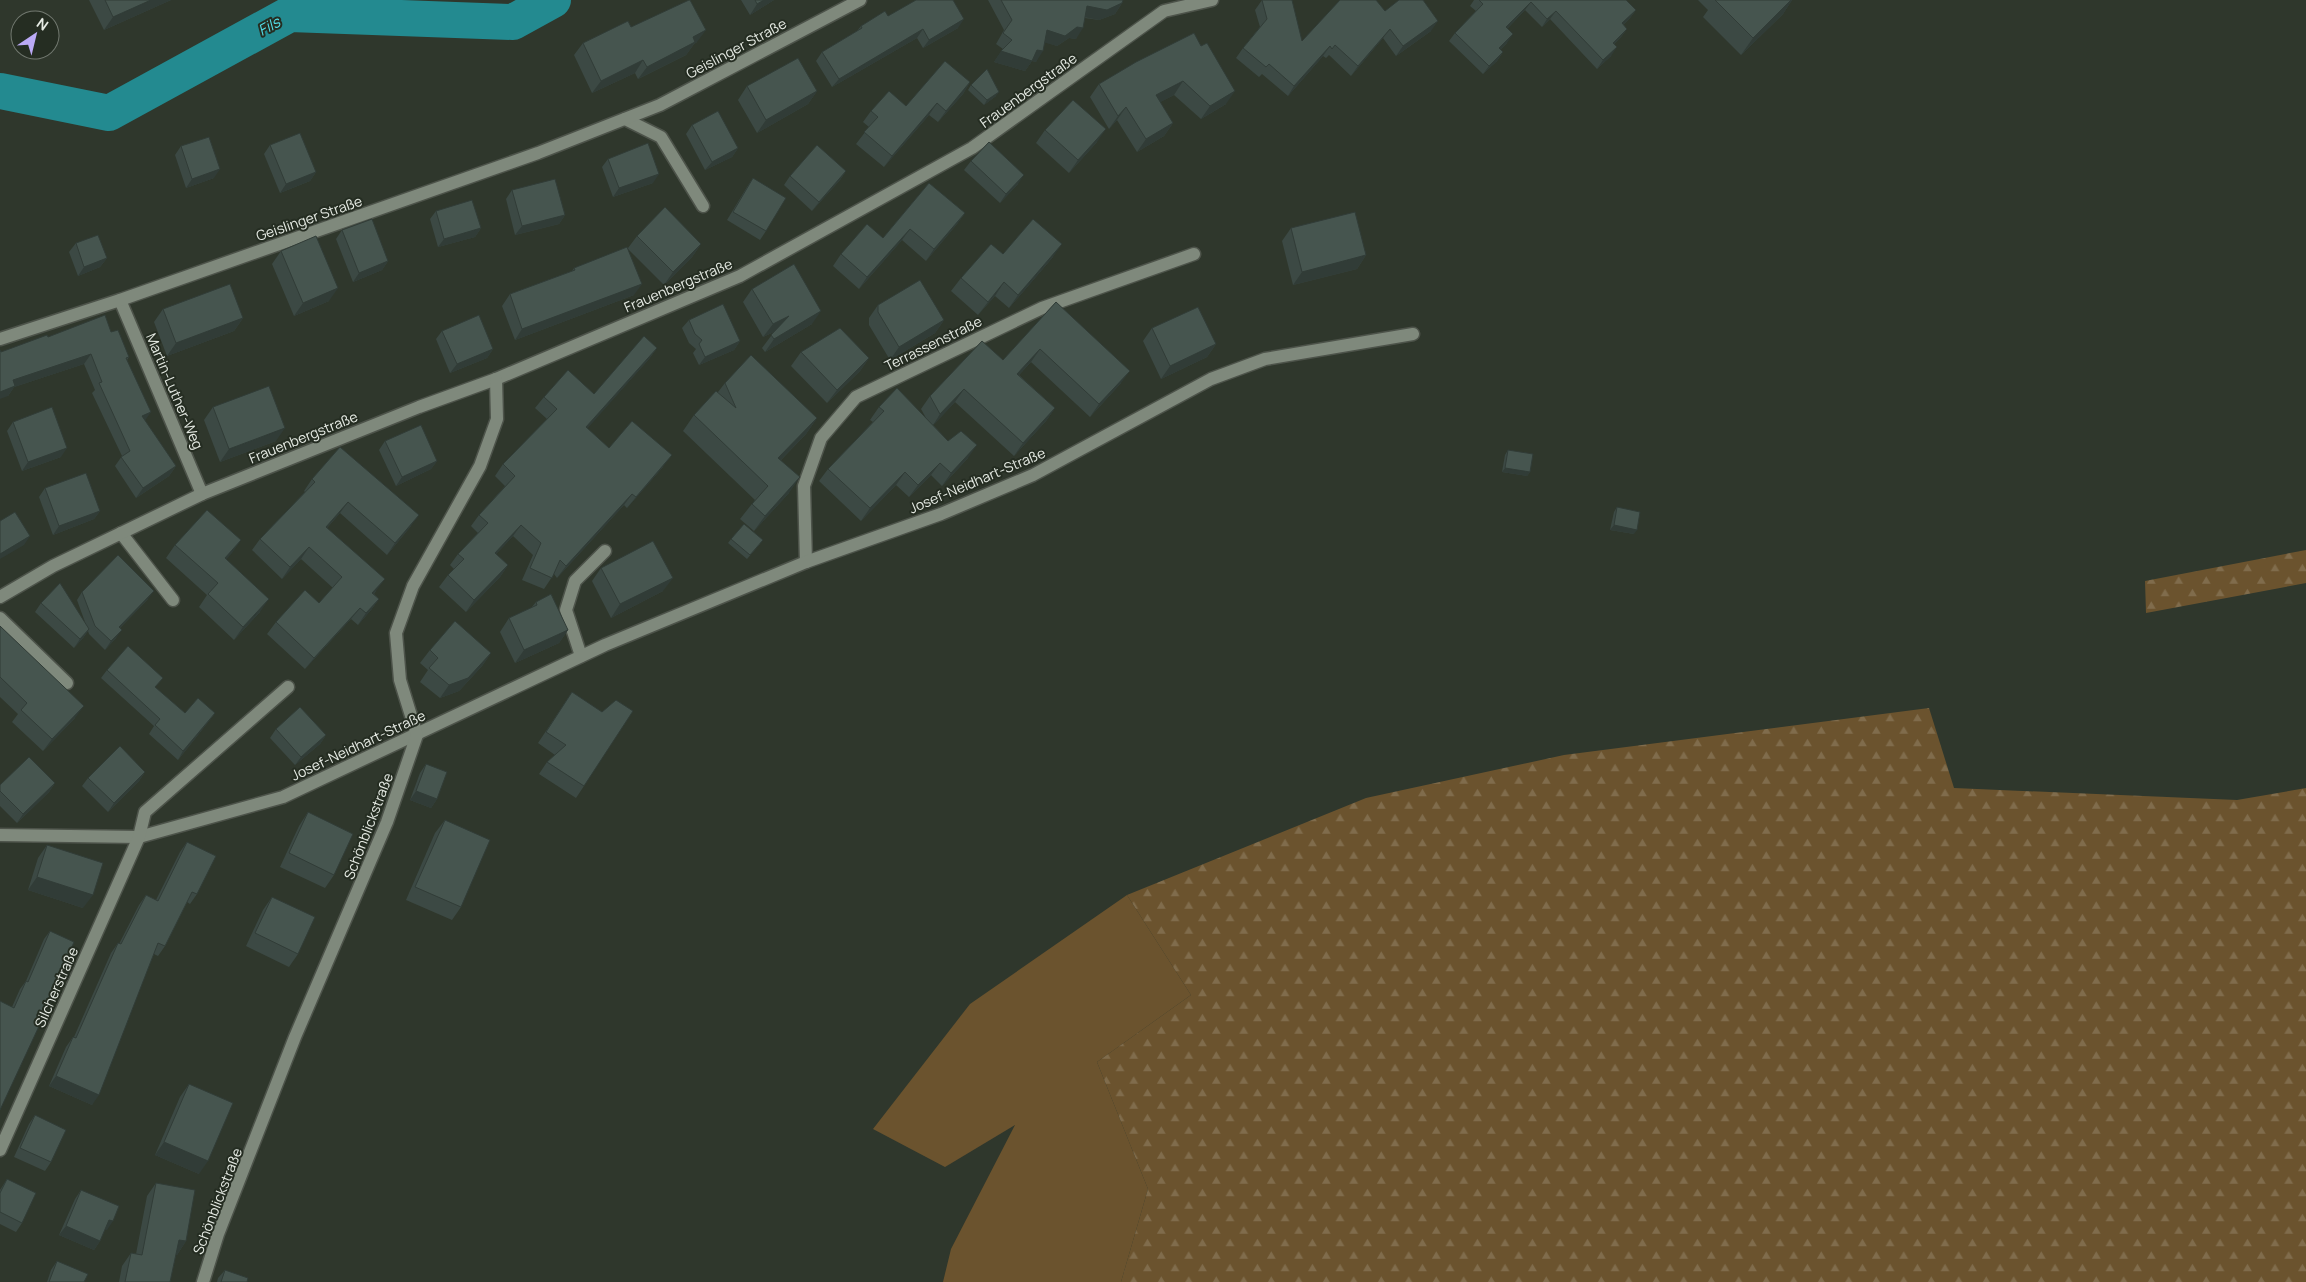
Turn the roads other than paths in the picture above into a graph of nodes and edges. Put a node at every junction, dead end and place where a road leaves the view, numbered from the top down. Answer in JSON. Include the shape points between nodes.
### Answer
{"nodes":[{"id":1,"x":860,"y":0,"type":"edge"},
{"id":2,"x":1212,"y":0,"type":"edge"},
{"id":3,"x":625,"y":119,"type":"junction"},
{"id":4,"x":703,"y":206,"type":"dead end"},
{"id":5,"x":1194,"y":254,"type":"dead end"},
{"id":6,"x":120,"y":300,"type":"junction"},
{"id":7,"x":1413,"y":334,"type":"dead end"},
{"id":8,"x":0,"y":339,"type":"edge"},
{"id":9,"x":496,"y":378,"type":"junction"},
{"id":10,"x":202,"y":494,"type":"junction"},
{"id":11,"x":121,"y":533,"type":"junction"},
{"id":12,"x":605,"y":551,"type":"dead end"},
{"id":13,"x":806,"y":562,"type":"junction"},
{"id":14,"x":0,"y":598,"type":"edge"},
{"id":15,"x":173,"y":600,"type":"dead end"},
{"id":16,"x":0,"y":618,"type":"edge"},
{"id":17,"x":581,"y":656,"type":"junction"},
{"id":18,"x":67,"y":684,"type":"dead end"},
{"id":19,"x":288,"y":687,"type":"dead end"},
{"id":20,"x":417,"y":735,"type":"junction"},
{"id":21,"x":0,"y":835,"type":"edge"},
{"id":22,"x":139,"y":837,"type":"junction"},
{"id":23,"x":0,"y":1150,"type":"edge"},
{"id":24,"x":203,"y":1282,"type":"edge"}],
"edges":[{"from":1,"to":3,"type":"street","name":"Geislinger Straße","via":[[660,105]]},
{"from":2,"to":9,"type":"street","name":"Frauenbergstraße","via":[[1164,11],[972,148],[740,276]]},
{"from":3,"to":4,"type":"street","via":[[661,137]]},
{"from":3,"to":6,"type":"street","name":"Geislinger Straße","via":[[538,153]]},
{"from":5,"to":13,"type":"street","name":"Terrassenstraße","via":[[1042,308],[856,397],[821,438],[804,486]]},
{"from":6,"to":8,"type":"street","name":"Geislinger Straße"},
{"from":6,"to":10,"type":"street","name":"Martin-Luther-Weg"},
{"from":7,"to":13,"type":"street","name":"Josef-Neidhart-Straße","via":[[1265,359],[1211,379],[1033,475],[941,514]]},
{"from":9,"to":10,"type":"street","name":"Frauenbergstraße"},
{"from":9,"to":20,"type":"street","via":[[497,420],[480,466],[414,586],[396,632],[400,680]]},
{"from":10,"to":11,"type":"street","name":"Frauenbergstraße"},
{"from":11,"to":14,"type":"street","name":"Frauenbergstraße","via":[[53,566]]},
{"from":11,"to":15,"type":"street"},
{"from":12,"to":17,"type":"street","via":[[575,581],[566,610]]},
{"from":13,"to":17,"type":"street","name":"Josef-Neidhart-Straße"},
{"from":16,"to":18,"type":"street"},
{"from":17,"to":20,"type":"street","name":"Josef-Neidhart-Straße"},
{"from":19,"to":22,"type":"street","via":[[145,812]]},
{"from":20,"to":22,"type":"street","name":"Josef-Neidhart-Straße","via":[[283,797]]},
{"from":20,"to":24,"type":"street","name":"Schönblickstraße","via":[[388,822],[295,1037],[218,1234]]},
{"from":21,"to":22,"type":"street","name":"Josef-Neidhart-Straße"},
{"from":22,"to":23,"type":"street","name":"Silcherstraße"}]}
